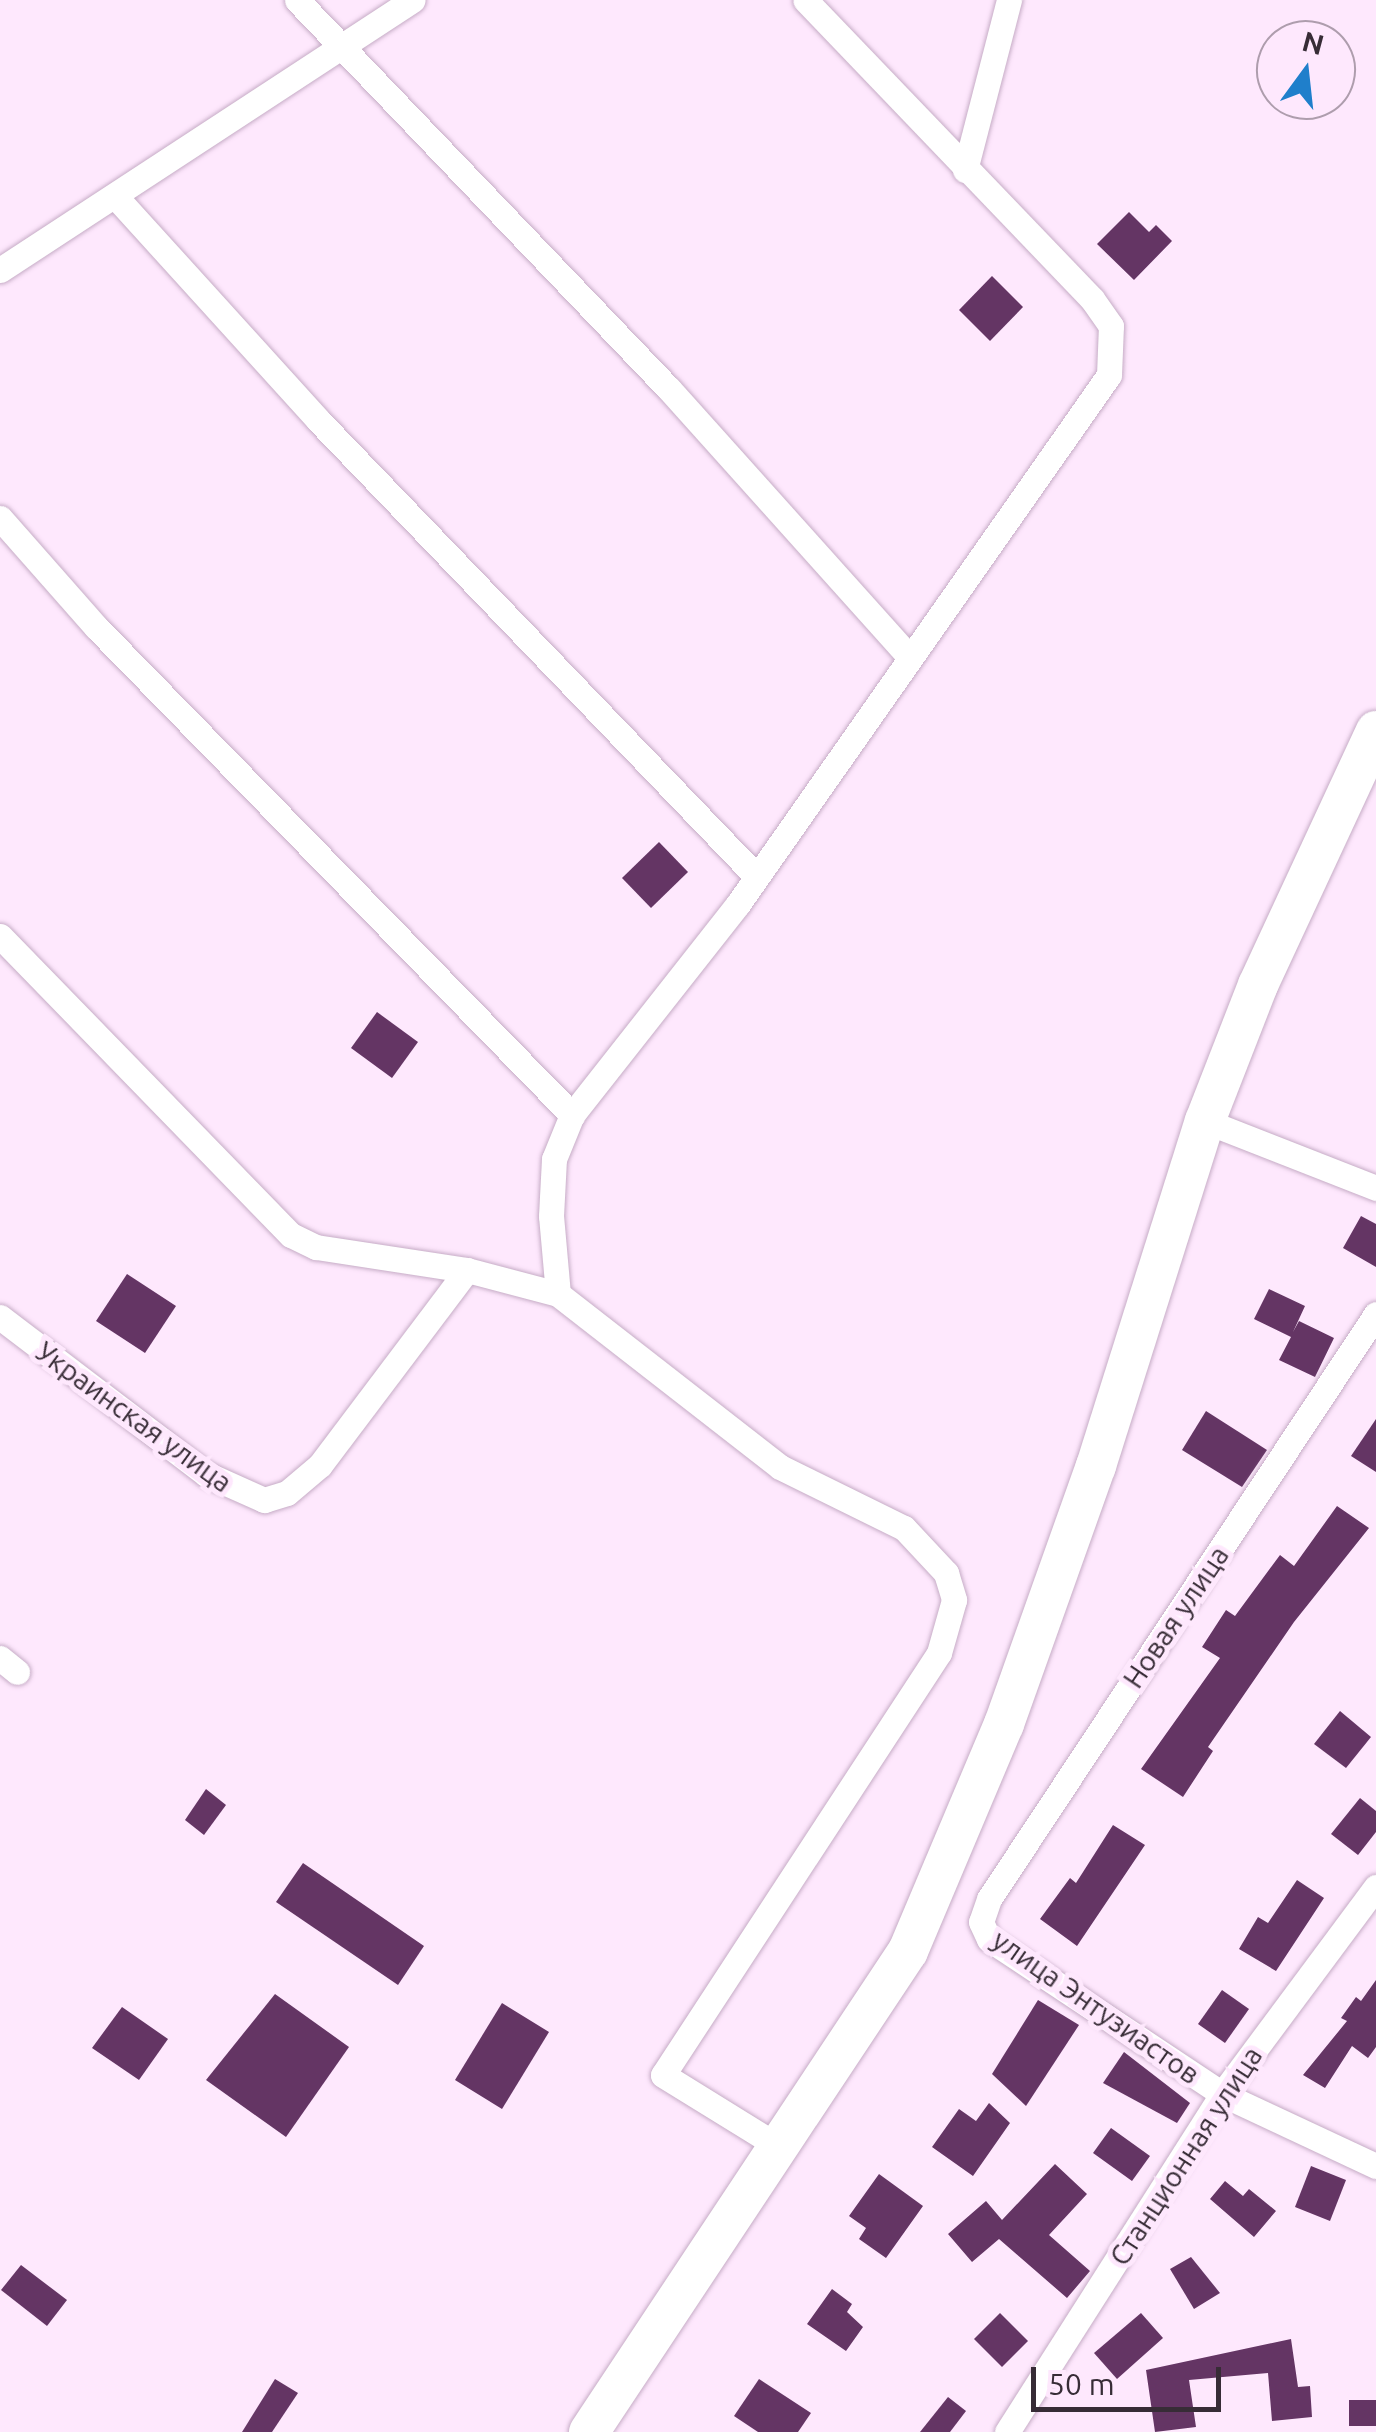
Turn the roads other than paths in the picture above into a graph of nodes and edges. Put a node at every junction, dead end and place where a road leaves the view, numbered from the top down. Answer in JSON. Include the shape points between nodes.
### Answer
{"nodes":[{"id":1,"x":298,"y":0,"type":"edge"},
{"id":2,"x":412,"y":0,"type":"edge"},
{"id":3,"x":805,"y":0,"type":"edge"},
{"id":4,"x":1009,"y":0,"type":"edge"},
{"id":5,"x":339,"y":47,"type":"junction"},
{"id":6,"x":965,"y":170,"type":"junction"},
{"id":7,"x":115,"y":196,"type":"junction"},
{"id":8,"x":0,"y":270,"type":"edge"},
{"id":9,"x":0,"y":518,"type":"edge"},
{"id":10,"x":908,"y":655,"type":"junction"},
{"id":11,"x":1376,"y":731,"type":"edge"},
{"id":12,"x":756,"y":876,"type":"junction"},
{"id":13,"x":0,"y":936,"type":"edge"},
{"id":14,"x":572,"y":1114,"type":"junction"},
{"id":15,"x":1205,"y":1121,"type":"junction"},
{"id":16,"x":1376,"y":1188,"type":"edge"},
{"id":17,"x":467,"y":1270,"type":"junction"},
{"id":18,"x":558,"y":1294,"type":"junction"},
{"id":19,"x":1376,"y":1314,"type":"edge"},
{"id":20,"x":0,"y":1317,"type":"edge"},
{"id":21,"x":1376,"y":1887,"type":"edge"},
{"id":22,"x":981,"y":1922,"type":"joint"},
{"id":23,"x":1222,"y":2094,"type":"junction"},
{"id":24,"x":782,"y":2148,"type":"junction"},
{"id":25,"x":1376,"y":2166,"type":"edge"},
{"id":26,"x":590,"y":2432,"type":"edge"},
{"id":27,"x":1007,"y":2432,"type":"edge"}],
"edges":[{"from":1,"to":5,"type":"street"},
{"from":2,"to":5,"type":"street"},
{"from":3,"to":6,"type":"street"},
{"from":4,"to":6,"type":"street"},
{"from":5,"to":7,"type":"street"},
{"from":5,"to":10,"type":"street","via":[[541,252]]},
{"from":6,"to":10,"type":"street","via":[[1092,299],[1111,326],[1114,350],[1094,403]]},
{"from":7,"to":8,"type":"street"},
{"from":7,"to":12,"type":"street","via":[[318,420]]},
{"from":9,"to":14,"type":"street","via":[[96,627]]},
{"from":10,"to":12,"type":"street"},
{"from":11,"to":15,"type":"main road","via":[[1258,985]]},
{"from":12,"to":14,"type":"street"},
{"from":13,"to":17,"type":"street","via":[[291,1235],[316,1247]]},
{"from":14,"to":18,"type":"street","via":[[554,1159]]},
{"from":15,"to":16,"type":"street"},
{"from":15,"to":24,"type":"main road","via":[[1096,1466],[976,1802],[908,1951]]},
{"from":17,"to":18,"type":"street"},
{"from":17,"to":20,"type":"street","name":"Украинская улица","via":[[320,1465],[287,1493],[264,1500],[206,1474]]},
{"from":18,"to":24,"type":"street","via":[[780,1467],[904,1528],[938,1561],[954,1600],[939,1653],[662,2075]]},
{"from":19,"to":22,"type":"street","name":"Новая улица","via":[[989,1899]]},
{"from":21,"to":23,"type":"street","name":"Станционная улица"},
{"from":22,"to":23,"type":"street","name":"улица Энтузиастов","via":[[989,1939]]},
{"from":23,"to":25,"type":"street","name":"улица Энтузиастов"},
{"from":23,"to":27,"type":"street","name":"Станционная улица"},
{"from":24,"to":26,"type":"main road"}]}
